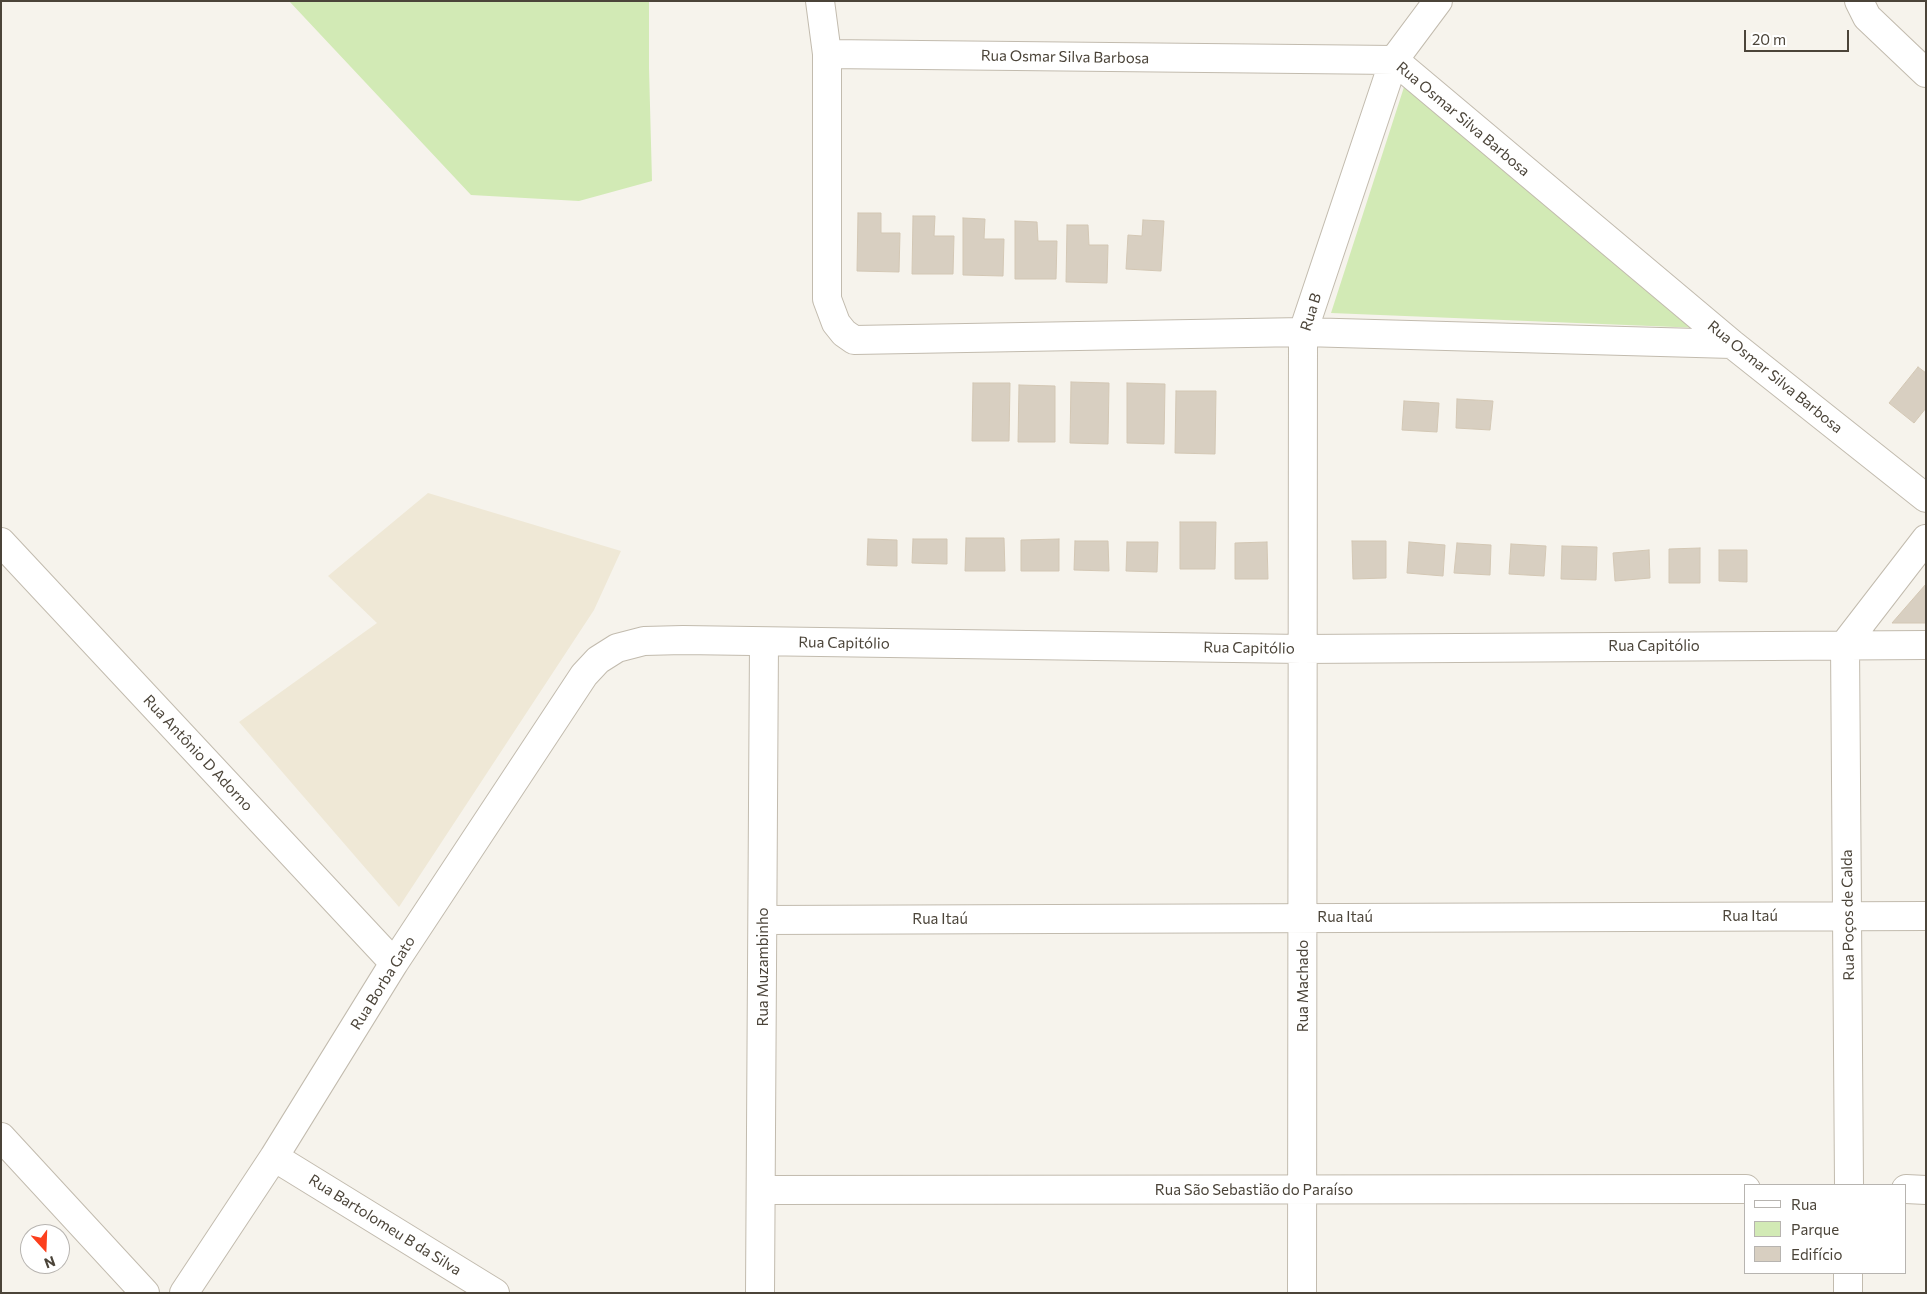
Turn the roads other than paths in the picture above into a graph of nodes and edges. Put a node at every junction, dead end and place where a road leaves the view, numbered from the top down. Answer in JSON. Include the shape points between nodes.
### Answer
{"nodes":[{"id":1,"x":820,"y":1,"type":"edge"},
{"id":2,"x":1438,"y":1,"type":"edge"},
{"id":3,"x":1869,"y":7,"type":"edge"},
{"id":4,"x":827,"y":54,"type":"junction"},
{"id":5,"x":1394,"y":60,"type":"junction"},
{"id":6,"x":1926,"y":73,"type":"edge"},
{"id":7,"x":1303,"y":332,"type":"junction"},
{"id":8,"x":1732,"y":344,"type":"junction"},
{"id":9,"x":1926,"y":498,"type":"edge"},
{"id":10,"x":1926,"y":539,"type":"edge"},
{"id":11,"x":1,"y":542,"type":"edge"},
{"id":12,"x":764,"y":642,"type":"junction"},
{"id":13,"x":1844,"y":644,"type":"junction"},
{"id":14,"x":1926,"y":645,"type":"edge"},
{"id":15,"x":1302,"y":649,"type":"junction"},
{"id":16,"x":584,"y":675,"type":"joint"},
{"id":17,"x":1848,"y":916,"type":"junction"},
{"id":18,"x":1926,"y":916,"type":"edge"},
{"id":19,"x":1303,"y":918,"type":"junction"},
{"id":20,"x":764,"y":920,"type":"junction"},
{"id":21,"x":394,"y":964,"type":"junction"},
{"id":22,"x":1,"y":1137,"type":"edge"},
{"id":23,"x":274,"y":1157,"type":"junction"},
{"id":24,"x":1849,"y":1184,"type":"edge"},
{"id":25,"x":1744,"y":1189,"type":"edge"},
{"id":26,"x":1907,"y":1189,"type":"edge"},
{"id":27,"x":761,"y":1190,"type":"junction"},
{"id":28,"x":1303,"y":1190,"type":"junction"},
{"id":29,"x":1926,"y":1190,"type":"edge"},
{"id":30,"x":1848,"y":1274,"type":"edge"},
{"id":31,"x":145,"y":1293,"type":"edge"},
{"id":32,"x":184,"y":1293,"type":"edge"},
{"id":33,"x":495,"y":1293,"type":"edge"},
{"id":34,"x":760,"y":1293,"type":"edge"},
{"id":35,"x":1302,"y":1293,"type":"edge"},
{"id":36,"x":1848,"y":1293,"type":"edge"}],
"edges":[{"from":1,"to":4,"type":"street"},
{"from":2,"to":5,"type":"street","name":"Rua B"},
{"from":3,"to":6,"type":"street"},
{"from":4,"to":5,"type":"street","name":"Rua Osmar Silva Barbosa"},
{"from":4,"to":7,"type":"street","via":[[827,299],[836,323],[854,340]]},
{"from":5,"to":7,"type":"street","name":"Rua B"},
{"from":5,"to":8,"type":"street","name":"Rua Osmar Silva Barbosa"},
{"from":7,"to":8,"type":"street"},
{"from":7,"to":15,"type":"street","name":"Rua B"},
{"from":8,"to":9,"type":"street","name":"Rua Osmar Silva Barbosa"},
{"from":10,"to":13,"type":"street"},
{"from":11,"to":21,"type":"street","name":"Rua Antônio D Adorno"},
{"from":12,"to":15,"type":"street","name":"Rua Capitólio"},
{"from":12,"to":16,"type":"street","name":"Rua Capitólio","via":[[644,641],[617,648],[598,660]]},
{"from":12,"to":20,"type":"street","name":"Rua Muzambinho"},
{"from":13,"to":14,"type":"street","name":"Rua Capitólio"},
{"from":13,"to":15,"type":"street","name":"Rua Capitólio"},
{"from":13,"to":17,"type":"street","name":"Rua Poços de Calda"},
{"from":15,"to":19,"type":"street","name":"Rua Machado"},
{"from":16,"to":21,"type":"street","name":"Rua Borba Gato"},
{"from":17,"to":18,"type":"street","name":"Rua Itaú"},
{"from":17,"to":19,"type":"street","name":"Rua Itaú"},
{"from":17,"to":24,"type":"street","name":"Rua Poços de Calda"},
{"from":19,"to":20,"type":"street","name":"Rua Itaú"},
{"from":19,"to":28,"type":"street","name":"Rua Machado"},
{"from":20,"to":27,"type":"street","name":"Rua Muzambinho"},
{"from":21,"to":23,"type":"street","name":"Rua Borba Gato"},
{"from":22,"to":31,"type":"street"},
{"from":23,"to":32,"type":"street","name":"Rua Borba Gato"},
{"from":23,"to":33,"type":"street","name":"Rua Bartolomeu B da Silva"},
{"from":25,"to":28,"type":"street","name":"Rua São Sebastião do Paraíso"},
{"from":26,"to":29,"type":"street"},
{"from":27,"to":28,"type":"street","name":"Rua São Sebastião do Paraíso"},
{"from":27,"to":34,"type":"street","name":"Rua Muzambinho"},
{"from":28,"to":35,"type":"street","name":"Rua Machado"},
{"from":30,"to":36,"type":"street"}]}
